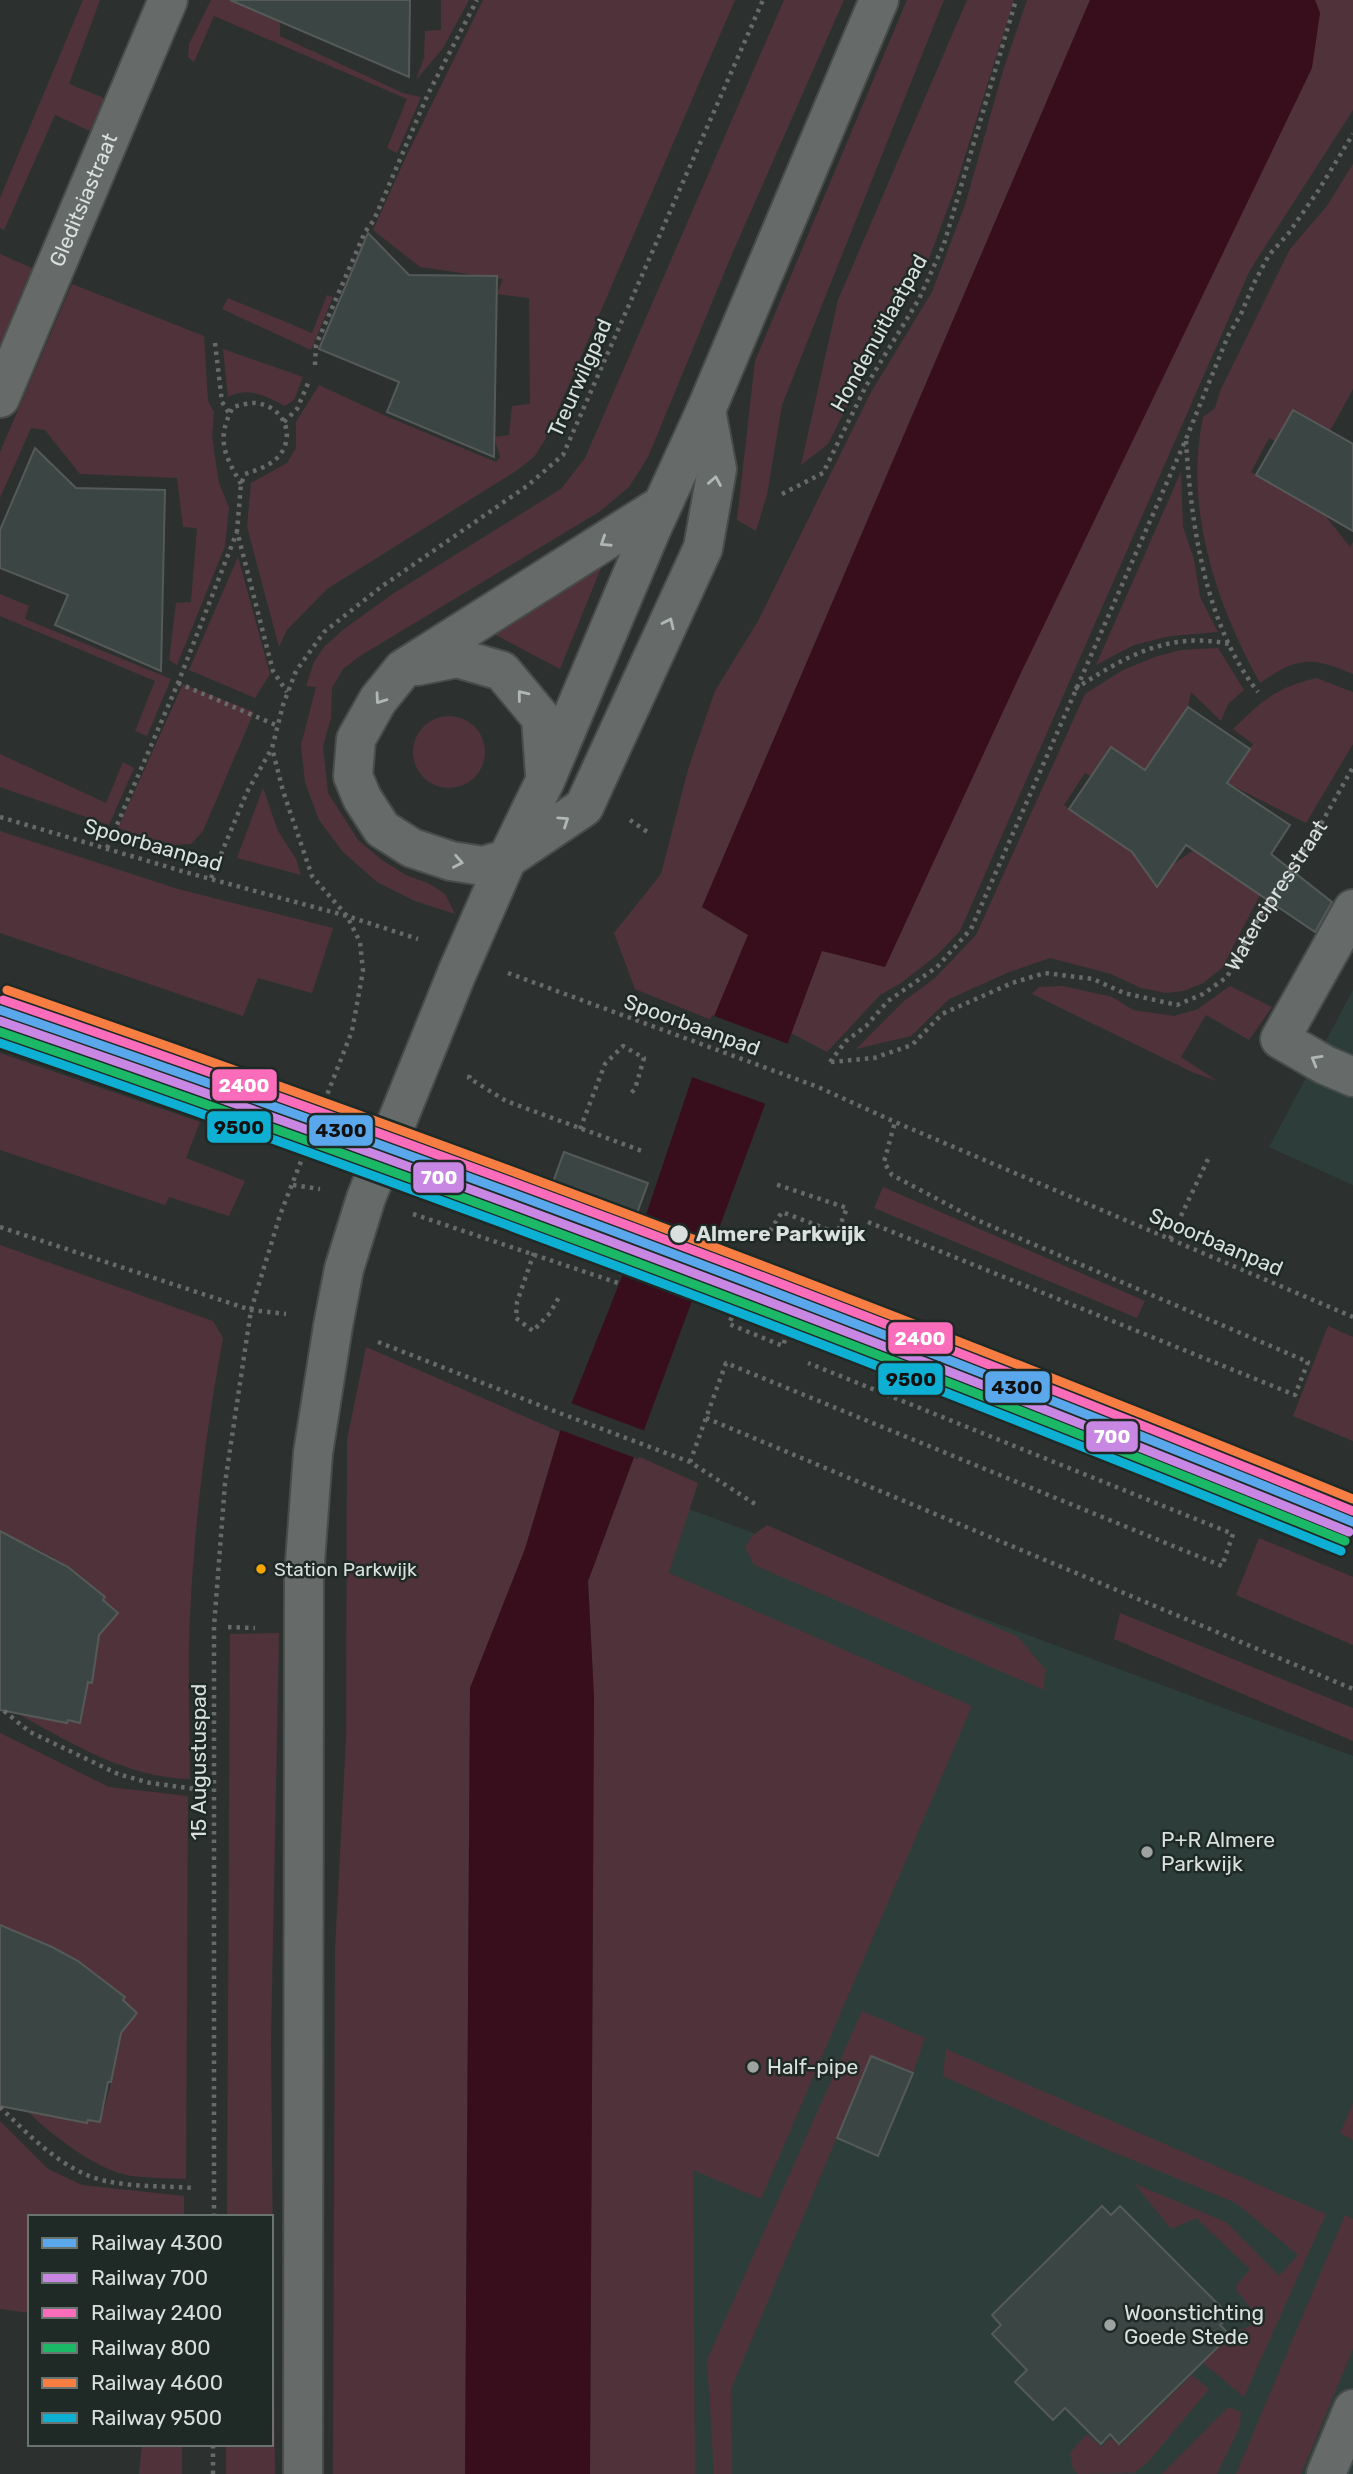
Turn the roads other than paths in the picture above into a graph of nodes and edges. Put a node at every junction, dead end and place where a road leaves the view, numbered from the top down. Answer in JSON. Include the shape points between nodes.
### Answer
{"nodes":[{"id":1,"x":168,"y":0,"type":"edge"},
{"id":2,"x":879,"y":0,"type":"edge"},
{"id":3,"x":0,"y":398,"type":"edge"},
{"id":4,"x":706,"y":410,"type":"junction"},
{"id":5,"x":662,"y":505,"type":"junction"},
{"id":6,"x":403,"y":669,"type":"junction"},
{"id":7,"x":545,"y":781,"type":"junction"},
{"id":8,"x":507,"y":859,"type":"junction"},
{"id":9,"x":1353,"y":909,"type":"edge"},
{"id":10,"x":1353,"y":1077,"type":"edge"},
{"id":11,"x":1353,"y":2409,"type":"edge"},
{"id":12,"x":303,"y":2474,"type":"edge"},
{"id":13,"x":1326,"y":2474,"type":"edge"}],
"edges":[{"from":1,"to":3,"type":"street","name":"Gleditsiastraat"},
{"from":2,"to":4,"type":"street"},
{"from":4,"to":5,"type":"street"},
{"from":8,"to":4,"type":"street","one_way":true,"via":[[584,807],[703,548],[717,469]]},
{"from":5,"to":6,"type":"street","one_way":true},
{"from":5,"to":7,"type":"street"},
{"from":7,"to":6,"type":"street","one_way":true,"via":[[541,718],[502,671],[457,658]]},
{"from":6,"to":8,"type":"street","one_way":true,"via":[[356,738],[353,776],[362,798],[382,829],[412,848],[483,866]]},
{"from":7,"to":8,"type":"street"},
{"from":8,"to":12,"type":"street","via":[[366,1198],[344,1269],[313,1453],[304,1576]]},
{"from":10,"to":9,"type":"street","one_way":true,"via":[[1280,1039]]},
{"from":11,"to":13,"type":"street"}]}
